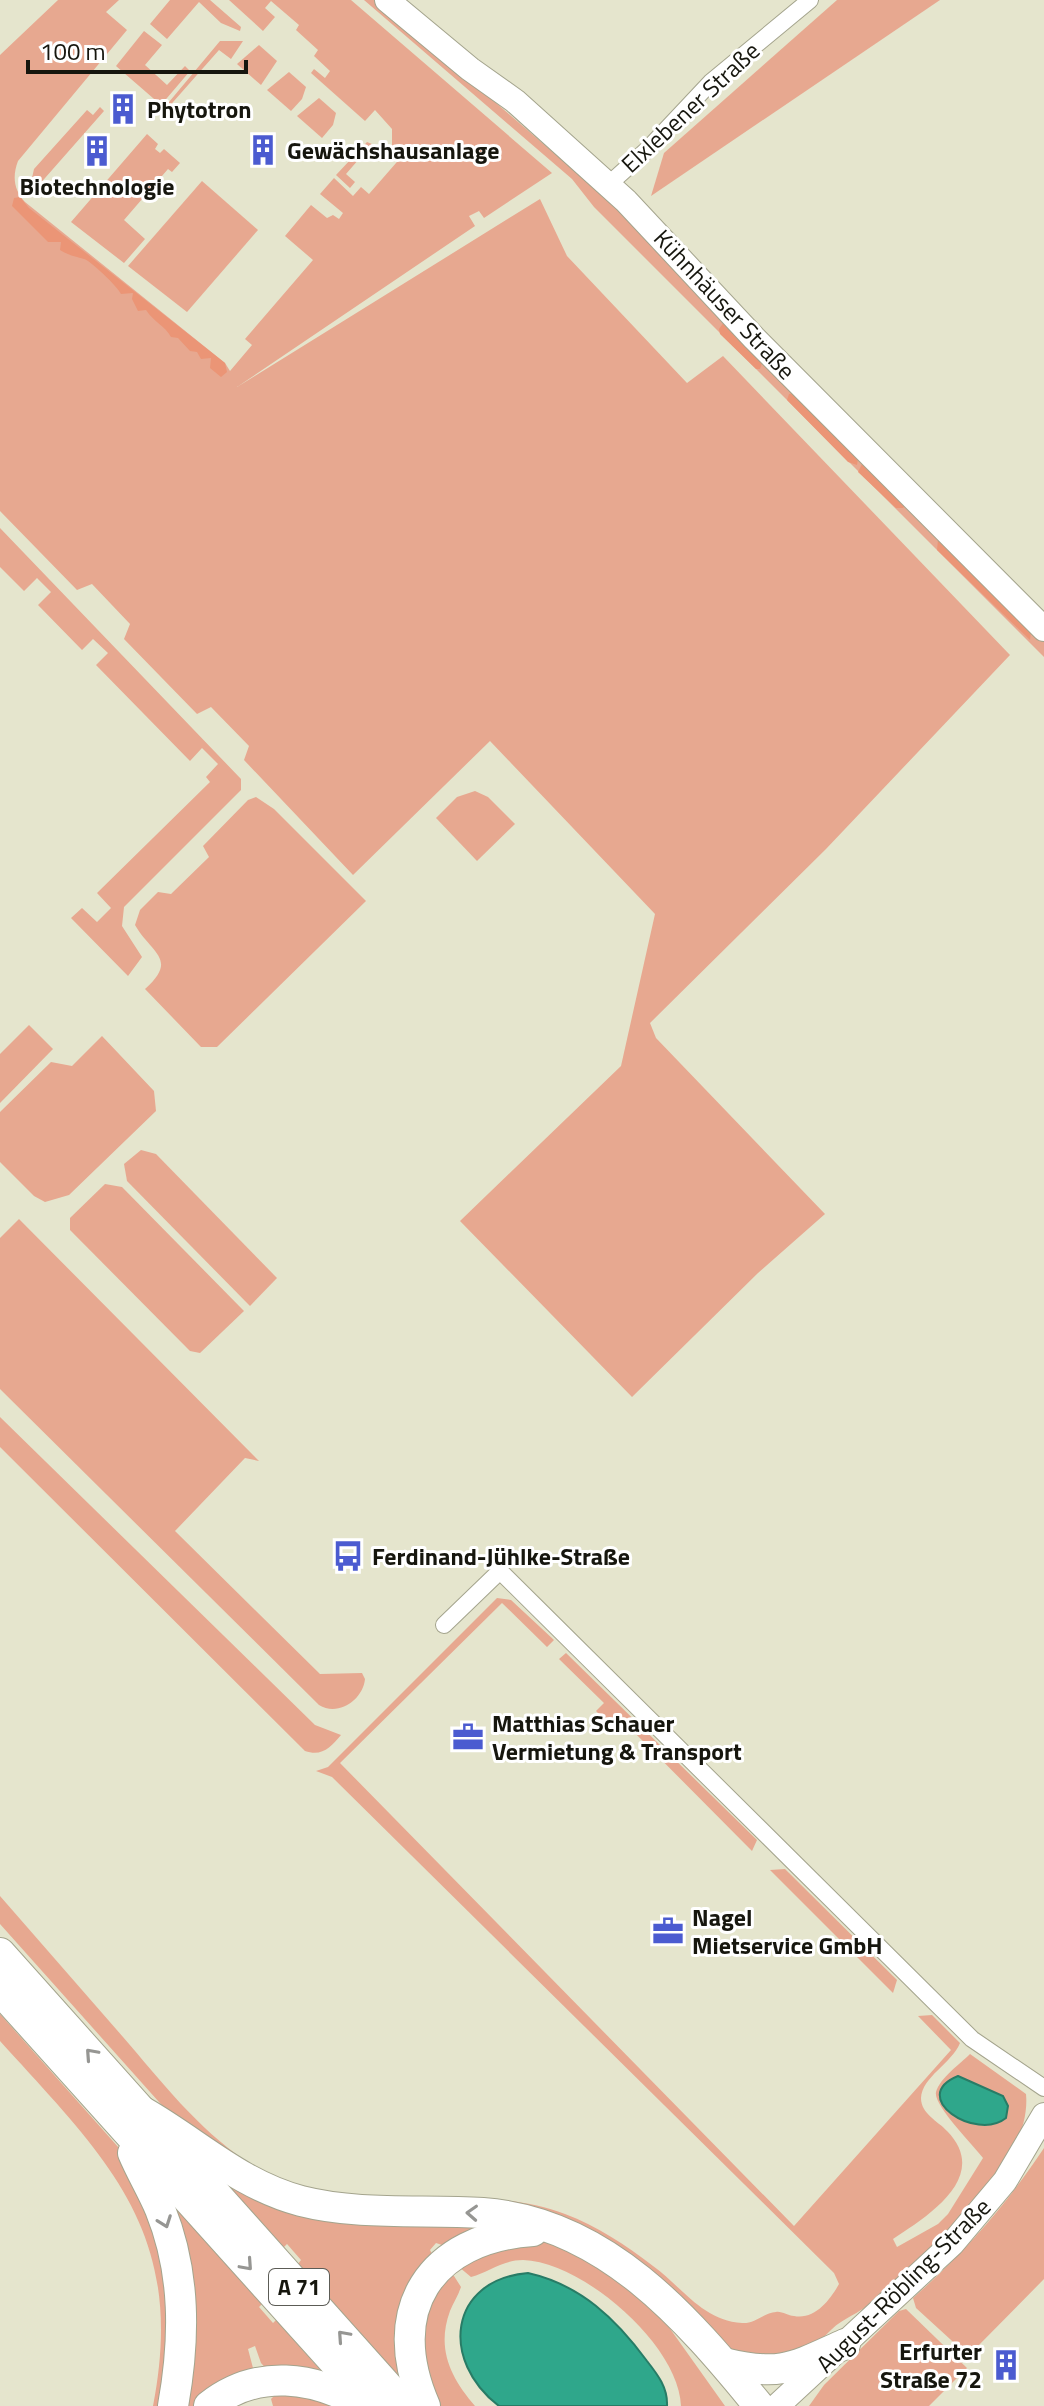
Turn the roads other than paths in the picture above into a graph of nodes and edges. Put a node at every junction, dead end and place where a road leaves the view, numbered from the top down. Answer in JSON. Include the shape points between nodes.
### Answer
{"nodes":[{"id":1,"x":387,"y":0,"type":"edge"},
{"id":2,"x":810,"y":0,"type":"edge"},
{"id":3,"x":608,"y":185,"type":"junction"},
{"id":4,"x":1044,"y":629,"type":"edge"},
{"id":5,"x":444,"y":1625,"type":"dead end"},
{"id":6,"x":0,"y":1953,"type":"edge"},
{"id":7,"x":0,"y":1990,"type":"edge"},
{"id":8,"x":1044,"y":2088,"type":"edge"},
{"id":9,"x":1044,"y":2115,"type":"edge"},
{"id":10,"x":132,"y":2118,"type":"junction"},
{"id":11,"x":547,"y":2229,"type":"junction"},
{"id":12,"x":845,"y":2344,"type":"junction"},
{"id":13,"x":724,"y":2363,"type":"junction"},
{"id":14,"x":173,"y":2406,"type":"edge"},
{"id":15,"x":209,"y":2406,"type":"edge"},
{"id":16,"x":365,"y":2406,"type":"edge"},
{"id":17,"x":374,"y":2406,"type":"edge"},
{"id":18,"x":405,"y":2406,"type":"edge"},
{"id":19,"x":425,"y":2406,"type":"edge"},
{"id":20,"x":759,"y":2406,"type":"edge"},
{"id":21,"x":777,"y":2406,"type":"edge"}],
"edges":[{"from":1,"to":3,"type":"street","name":"Kühnhäuser Straße","via":[[515,101]]},
{"from":2,"to":3,"type":"street","name":"Elxlebener Straße","via":[[711,82]]},
{"from":3,"to":4,"type":"street","name":"Kühnhäuser Straße"},
{"from":5,"to":8,"type":"street","via":[[500,1571],[972,2039]]},
{"from":10,"to":6,"type":"highway","number":"A 71","one_way":true},
{"from":7,"to":10,"type":"highway","number":"A 71"},
{"from":9,"to":12,"type":"street","name":"August-Röbling-Straße","via":[[981,2212]]},
{"from":11,"to":10,"type":"highway","one_way":true,"via":[[533,2221],[488,2213],[364,2210],[300,2200],[238,2176],[179,2132]]},
{"from":10,"to":14,"type":"highway","one_way":true,"via":[[178,2266],[181,2363]]},
{"from":10,"to":17,"type":"highway","number":"A 71","one_way":true},
{"from":18,"to":10,"type":"highway","number":"A 71","one_way":true},
{"from":11,"to":13,"type":"highway","via":[[610,2257],[640,2279]]},
{"from":11,"to":19,"type":"highway","via":[[511,2231],[476,2241],[453,2254],[430,2278],[408,2336],[410,2367]]},
{"from":12,"to":13,"type":"highway","via":[[771,2372]]},
{"from":12,"to":21,"type":"street","name":"August-Röbling-Straße"},
{"from":13,"to":20,"type":"highway"},
{"from":15,"to":16,"type":"highway","via":[[239,2388],[291,2379],[331,2389]]}]}
